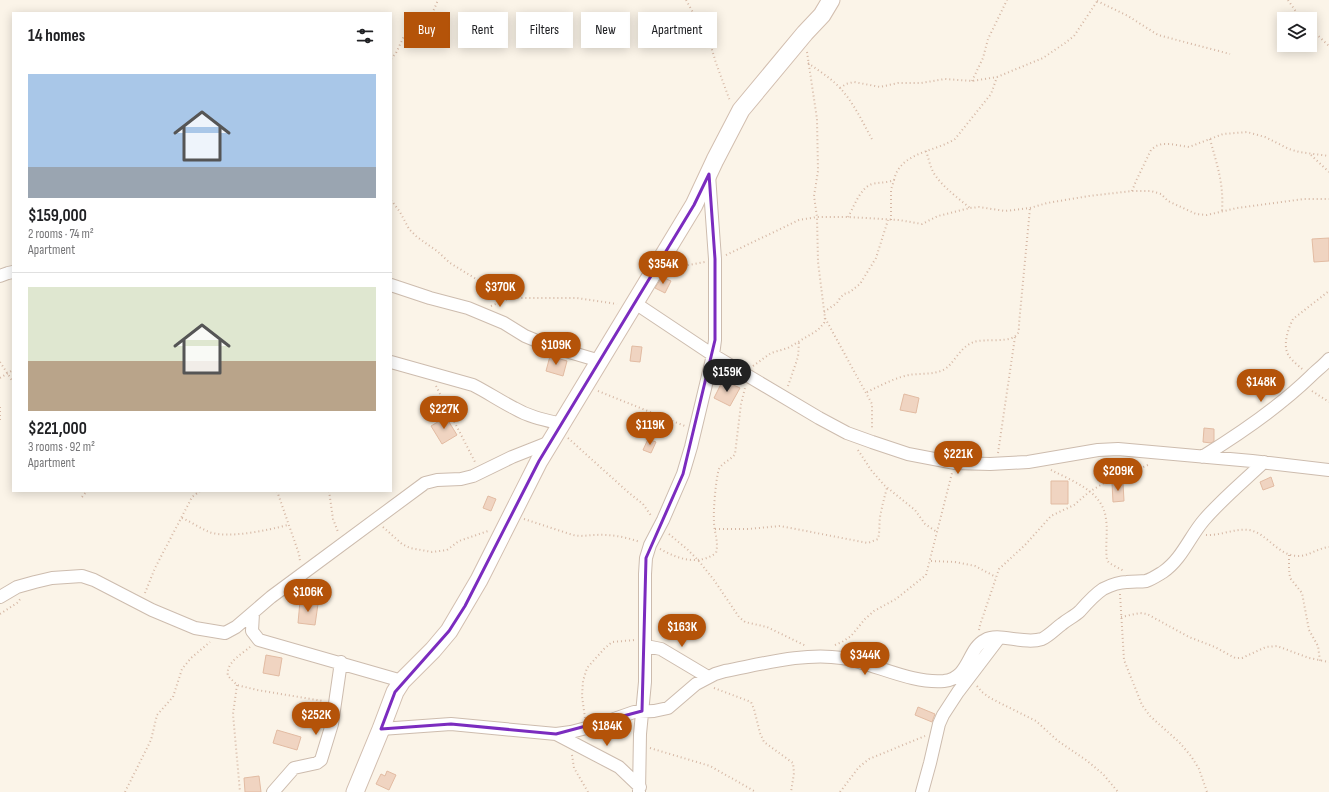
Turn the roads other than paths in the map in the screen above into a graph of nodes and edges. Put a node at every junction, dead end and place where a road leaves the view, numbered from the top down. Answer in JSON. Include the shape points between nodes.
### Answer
{"nodes":[{"id":1,"x":831,"y":0,"type":"edge"},
{"id":2,"x":709,"y":174,"type":"junction"},
{"id":3,"x":12,"y":272,"type":"edge"},
{"id":4,"x":0,"y":276,"type":"edge"},
{"id":5,"x":392,"y":285,"type":"edge"},
{"id":6,"x":634,"y":304,"type":"junction"},
{"id":7,"x":713,"y":355,"type":"junction"},
{"id":8,"x":1329,"y":359,"type":"edge"},
{"id":9,"x":600,"y":361,"type":"junction"},
{"id":10,"x":392,"y":362,"type":"edge"},
{"id":11,"x":557,"y":431,"type":"junction"},
{"id":12,"x":1202,"y":457,"type":"junction"},
{"id":13,"x":1264,"y":462,"type":"junction"},
{"id":14,"x":1329,"y":470,"type":"edge"},
{"id":15,"x":0,"y":597,"type":"edge"},
{"id":16,"x":253,"y":613,"type":"junction"},
{"id":17,"x":1000,"y":638,"type":"junction"},
{"id":18,"x":646,"y":643,"type":"junction"},
{"id":19,"x":341,"y":662,"type":"junction"},
{"id":20,"x":402,"y":681,"type":"junction"},
{"id":21,"x":710,"y":682,"type":"junction"},
{"id":22,"x":642,"y":711,"type":"junction"},
{"id":23,"x":381,"y":729,"type":"junction"},
{"id":24,"x":556,"y":734,"type":"junction"},
{"id":25,"x":639,"y":790,"type":"edge"},
{"id":26,"x":273,"y":792,"type":"edge"},
{"id":27,"x":355,"y":792,"type":"edge"},
{"id":28,"x":922,"y":792,"type":"edge"}],
"edges":[{"from":1,"to":2,"type":"street","via":[[822,15],[738,114]]},
{"from":2,"to":6,"type":"street","via":[[694,205]]},
{"from":2,"to":7,"type":"street","via":[[715,259]]},
{"from":3,"to":4,"type":"street"},
{"from":5,"to":9,"type":"street","via":[[468,308],[504,323],[525,336]]},
{"from":6,"to":7,"type":"street"},
{"from":6,"to":9,"type":"street"},
{"from":7,"to":12,"type":"street","via":[[819,418],[851,434],[908,454],[954,463],[997,464],[1036,461],[1104,449]]},
{"from":7,"to":18,"type":"street","via":[[683,474],[646,558]]},
{"from":8,"to":12,"type":"street","via":[[1274,409]]},
{"from":9,"to":11,"type":"street"},
{"from":10,"to":11,"type":"street","via":[[473,385],[542,420]]},
{"from":11,"to":16,"type":"street","via":[[473,476],[424,483]]},
{"from":11,"to":20,"type":"street","via":[[539,461],[479,580],[449,631]]},
{"from":12,"to":13,"type":"street"},
{"from":13,"to":14,"type":"street"},
{"from":13,"to":17,"type":"street","via":[[1218,504],[1193,533],[1174,563],[1155,577],[1146,581],[1119,583],[1103,589],[1079,611],[1041,639],[1019,641]]},
{"from":15,"to":16,"type":"street","via":[[17,587],[35,582],[82,576],[196,628],[225,632]]},
{"from":16,"to":19,"type":"street","via":[[252,631],[259,640]]},
{"from":17,"to":21,"type":"street","via":[[984,640],[959,674],[943,681],[918,678],[853,660],[830,657],[798,658],[726,671]]},
{"from":17,"to":28,"type":"street","via":[[943,715]]},
{"from":18,"to":21,"type":"street","via":[[661,649]]},
{"from":18,"to":22,"type":"street","via":[[646,682]]},
{"from":19,"to":20,"type":"street"},
{"from":19,"to":26,"type":"street","via":[[332,724],[321,760],[317,764],[294,768]]},
{"from":20,"to":23,"type":"street","via":[[395,692]]},
{"from":21,"to":22,"type":"street","via":[[696,684],[668,708]]},
{"from":22,"to":24,"type":"street","via":[[623,715],[602,724]]},
{"from":22,"to":25,"type":"street"},
{"from":23,"to":24,"type":"street","via":[[451,724]]},
{"from":23,"to":27,"type":"street"},
{"from":24,"to":25,"type":"street","via":[[619,767]]}]}
